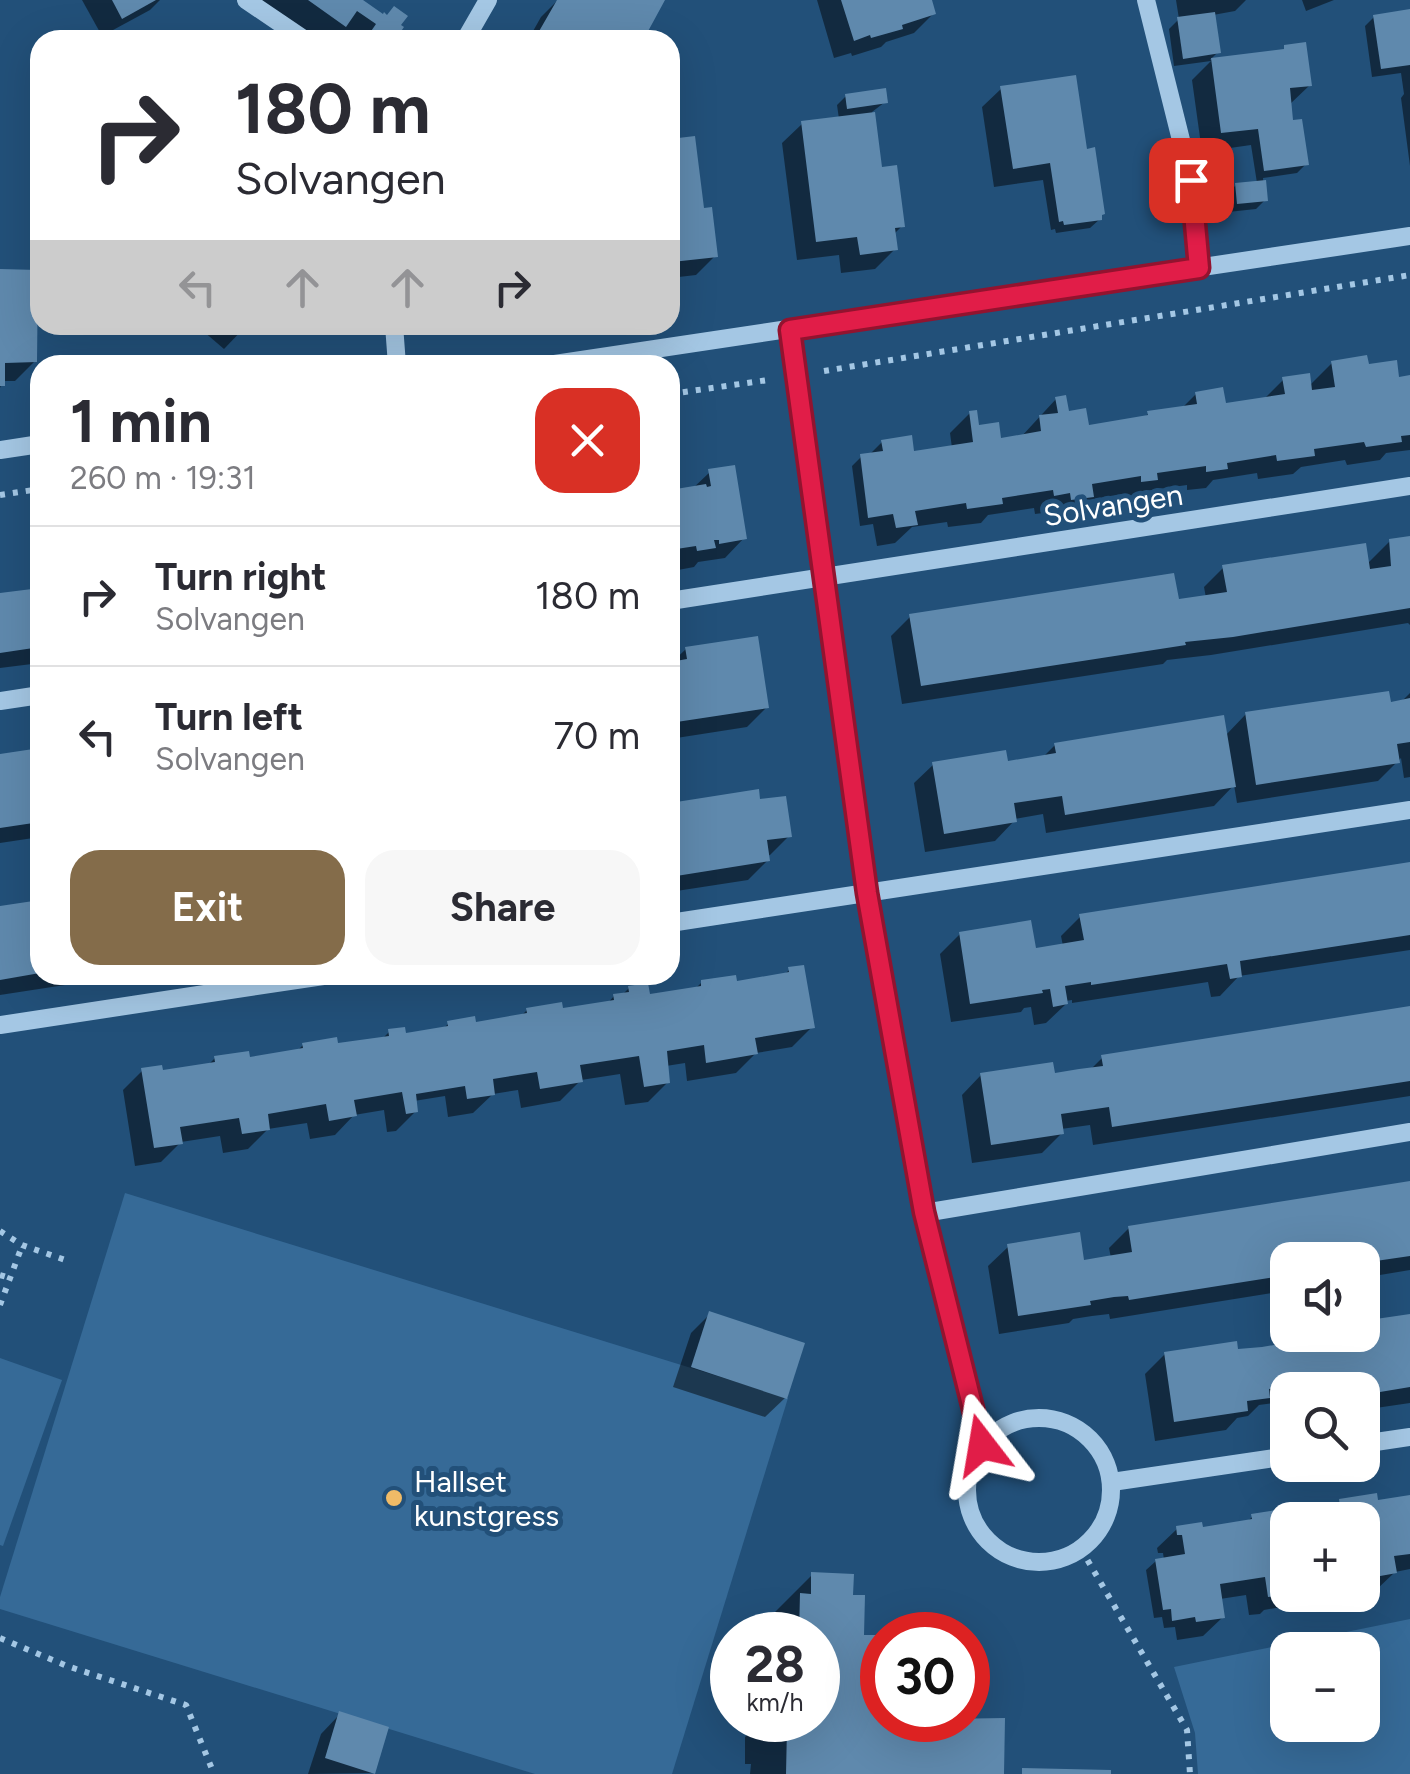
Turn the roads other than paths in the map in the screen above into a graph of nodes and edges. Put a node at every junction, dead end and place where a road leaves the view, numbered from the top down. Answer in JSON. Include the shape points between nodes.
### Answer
{"nodes":[{"id":1,"x":246,"y":0,"type":"edge"},
{"id":2,"x":488,"y":0,"type":"edge"},
{"id":3,"x":1146,"y":0,"type":"edge"},
{"id":4,"x":290,"y":30,"type":"edge"},
{"id":5,"x":471,"y":30,"type":"edge"},
{"id":6,"x":1410,"y":236,"type":"edge"},
{"id":7,"x":1199,"y":268,"type":"junction"},
{"id":8,"x":790,"y":330,"type":"junction"},
{"id":9,"x":617,"y":355,"type":"edge"},
{"id":10,"x":30,"y":446,"type":"edge"},
{"id":11,"x":0,"y":450,"type":"edge"},
{"id":12,"x":1410,"y":486,"type":"edge"},
{"id":13,"x":824,"y":578,"type":"junction"},
{"id":14,"x":680,"y":600,"type":"edge"},
{"id":15,"x":30,"y":698,"type":"edge"},
{"id":16,"x":0,"y":702,"type":"edge"},
{"id":17,"x":1410,"y":810,"type":"edge"},
{"id":18,"x":867,"y":893,"type":"junction"},
{"id":19,"x":680,"y":921,"type":"edge"},
{"id":20,"x":264,"y":985,"type":"edge"},
{"id":21,"x":0,"y":1025,"type":"edge"},
{"id":22,"x":1410,"y":1132,"type":"edge"},
{"id":23,"x":924,"y":1212,"type":"junction"},
{"id":24,"x":1410,"y":1437,"type":"edge"},
{"id":25,"x":1380,"y":1441,"type":"edge"},
{"id":26,"x":982,"y":1445,"type":"junction"},
{"id":27,"x":1270,"y":1459,"type":"edge"},
{"id":28,"x":1112,"y":1482,"type":"junction"}],
"edges":[{"from":1,"to":4,"type":"street"},
{"from":2,"to":5,"type":"street"},
{"from":3,"to":7,"type":"street","via":[[1191,180]]},
{"from":6,"to":7,"type":"street"},
{"from":7,"to":8,"type":"street"},
{"from":8,"to":9,"type":"street"},
{"from":8,"to":13,"type":"street"},
{"from":10,"to":11,"type":"street"},
{"from":12,"to":13,"type":"street","name":"Solvangen"},
{"from":13,"to":14,"type":"street","name":"Solvangen"},
{"from":13,"to":18,"type":"street"},
{"from":15,"to":16,"type":"street"},
{"from":17,"to":18,"type":"street"},
{"from":18,"to":19,"type":"street"},
{"from":18,"to":23,"type":"street"},
{"from":20,"to":21,"type":"street"},
{"from":22,"to":23,"type":"street"},
{"from":23,"to":26,"type":"street"},
{"from":24,"to":25,"type":"street"},
{"from":26,"to":28,"type":"street","via":[[1019,1421],[1063,1421],[1098,1447]]},
{"from":26,"to":28,"type":"street","via":[[971,1465],[970,1510],[995,1547],[1016,1558],[1060,1559],[1081,1549],[1108,1512]]},
{"from":27,"to":28,"type":"street"}]}
